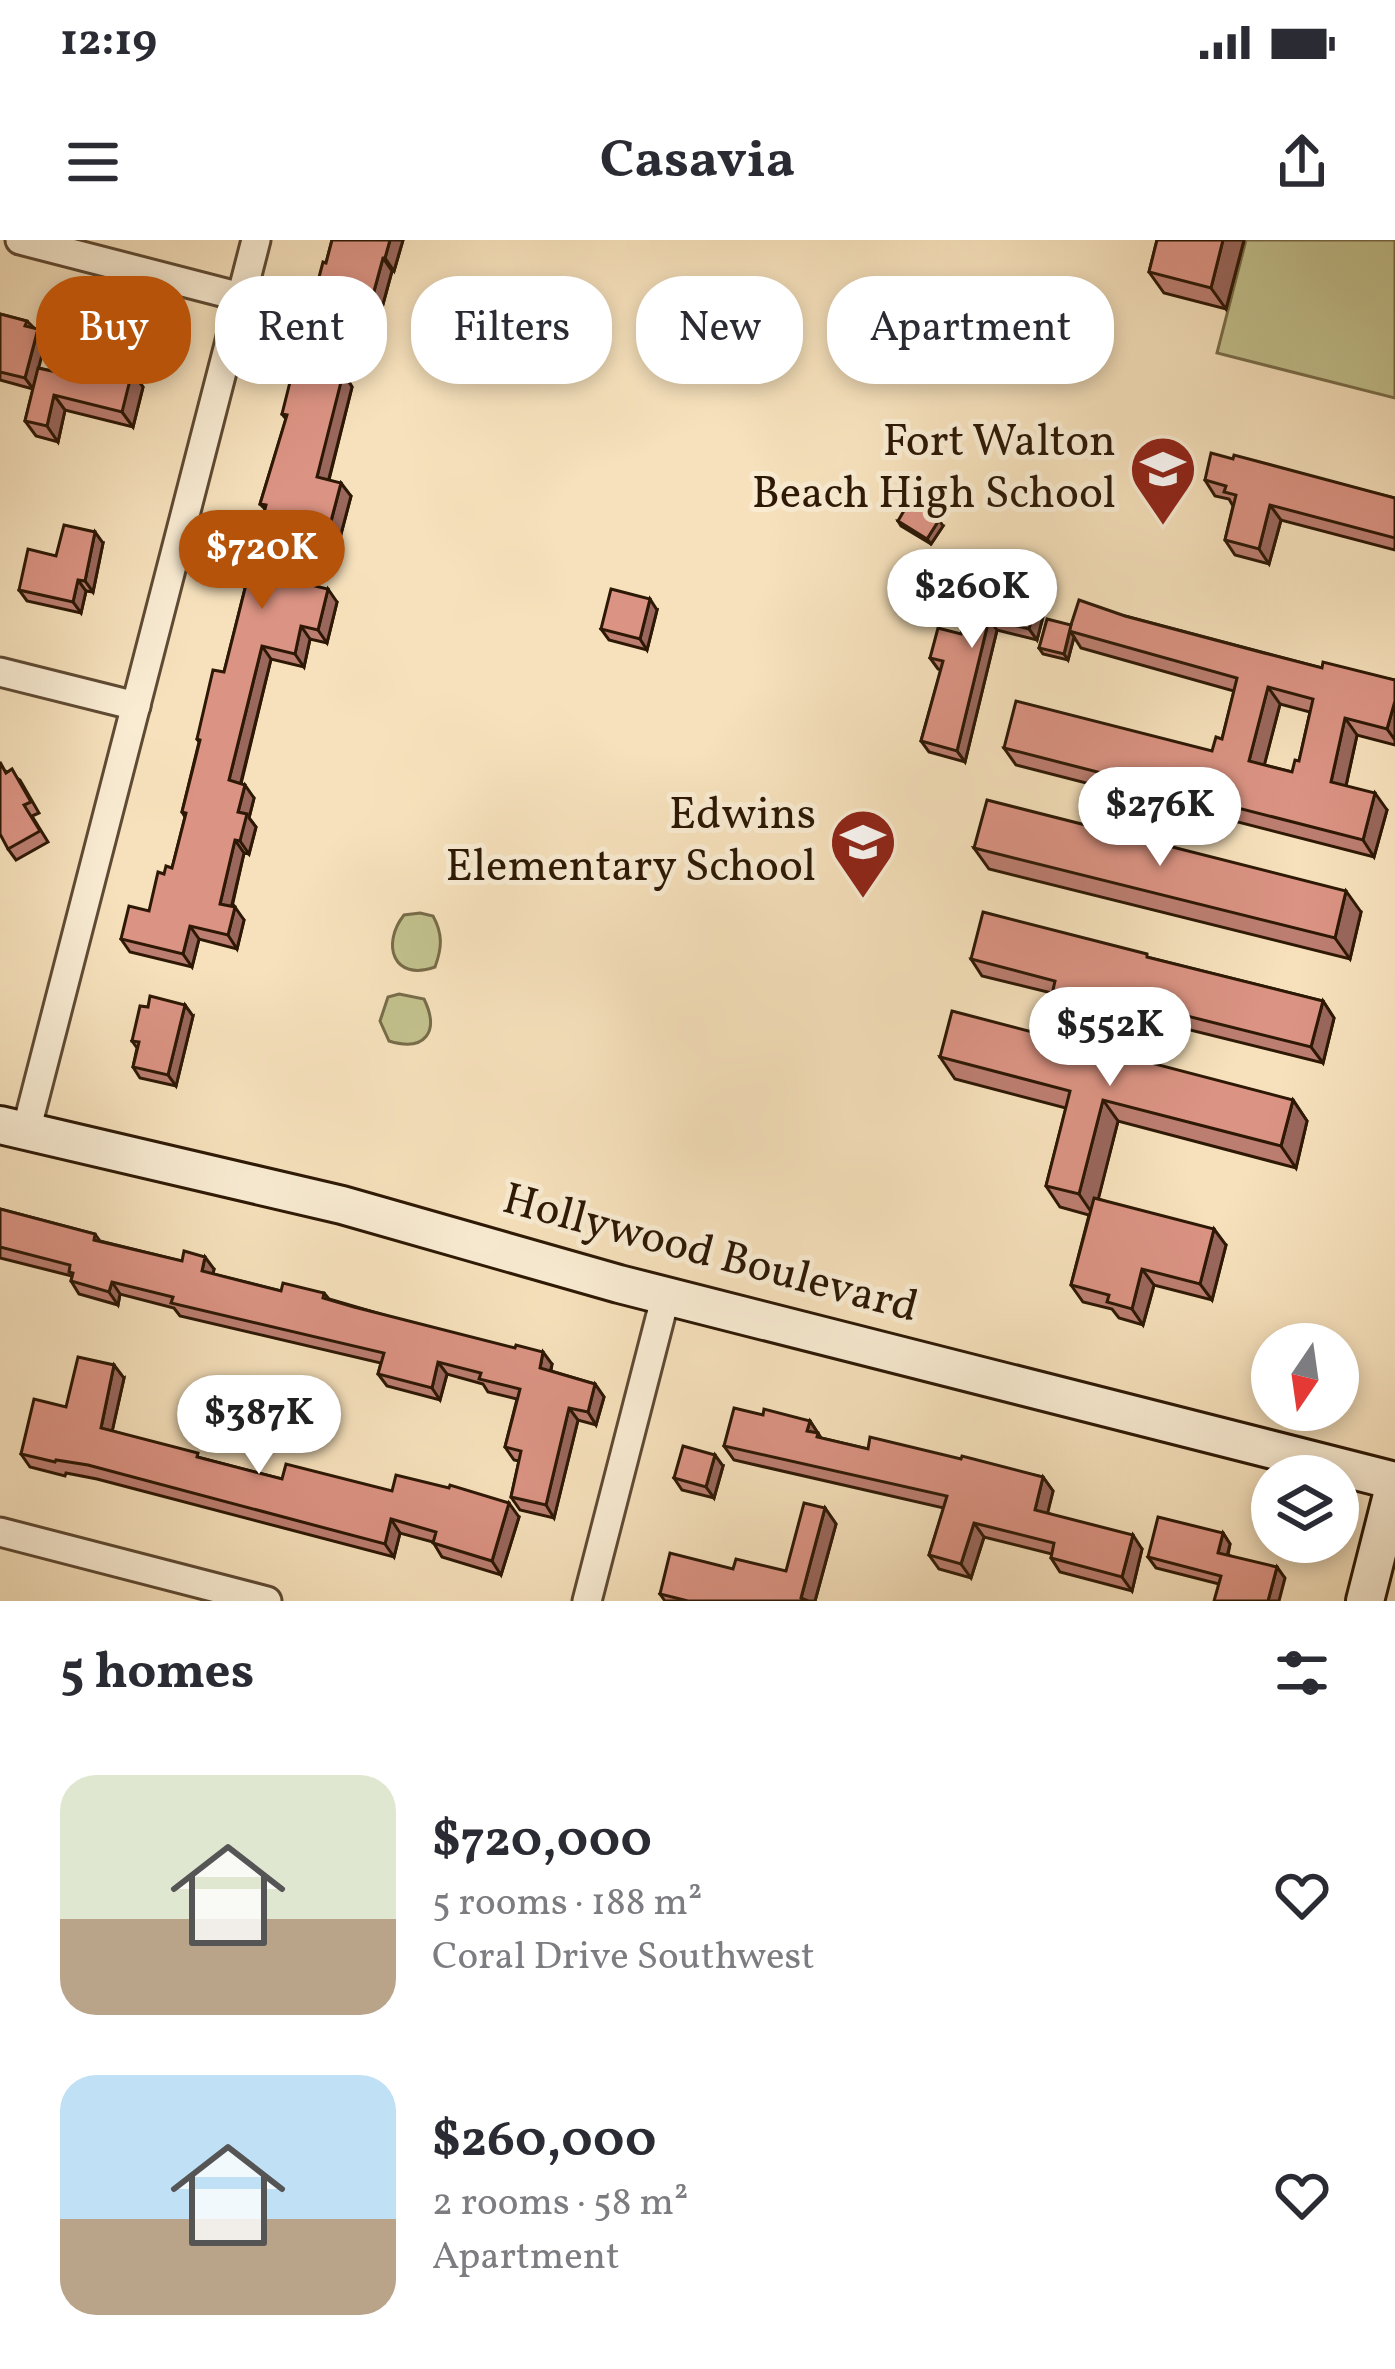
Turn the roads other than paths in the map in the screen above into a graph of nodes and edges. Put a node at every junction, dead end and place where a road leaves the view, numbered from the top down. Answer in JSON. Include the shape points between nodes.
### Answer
{"nodes":[{"id":1,"x":20,"y":240,"type":"edge"},
{"id":2,"x":256,"y":240,"type":"edge"},
{"id":3,"x":247,"y":276,"type":"edge"},
{"id":4,"x":215,"y":290,"type":"edge"},
{"id":5,"x":219,"y":384,"type":"edge"},
{"id":6,"x":0,"y":672,"type":"edge"},
{"id":7,"x":136,"y":706,"type":"junction"},
{"id":8,"x":13,"y":1128,"type":"edge"},
{"id":9,"x":666,"y":1295,"type":"junction"},
{"id":10,"x":1395,"y":1482,"type":"edge"},
{"id":11,"x":0,"y":1532,"type":"edge"},
{"id":12,"x":268,"y":1601,"type":"edge"},
{"id":13,"x":587,"y":1601,"type":"edge"},
{"id":14,"x":1365,"y":1601,"type":"edge"}],
"edges":[{"from":1,"to":4,"type":"street"},
{"from":2,"to":3,"type":"street"},
{"from":5,"to":7,"type":"street"},
{"from":6,"to":7,"type":"street"},
{"from":7,"to":8,"type":"street"},
{"from":8,"to":9,"type":"street","name":"Hollywood Boulevard","via":[[342,1205]]},
{"from":9,"to":10,"type":"street","name":"Hollywood Boulevard"},
{"from":9,"to":13,"type":"street"},
{"from":10,"to":14,"type":"street"},
{"from":11,"to":12,"type":"street"}]}
